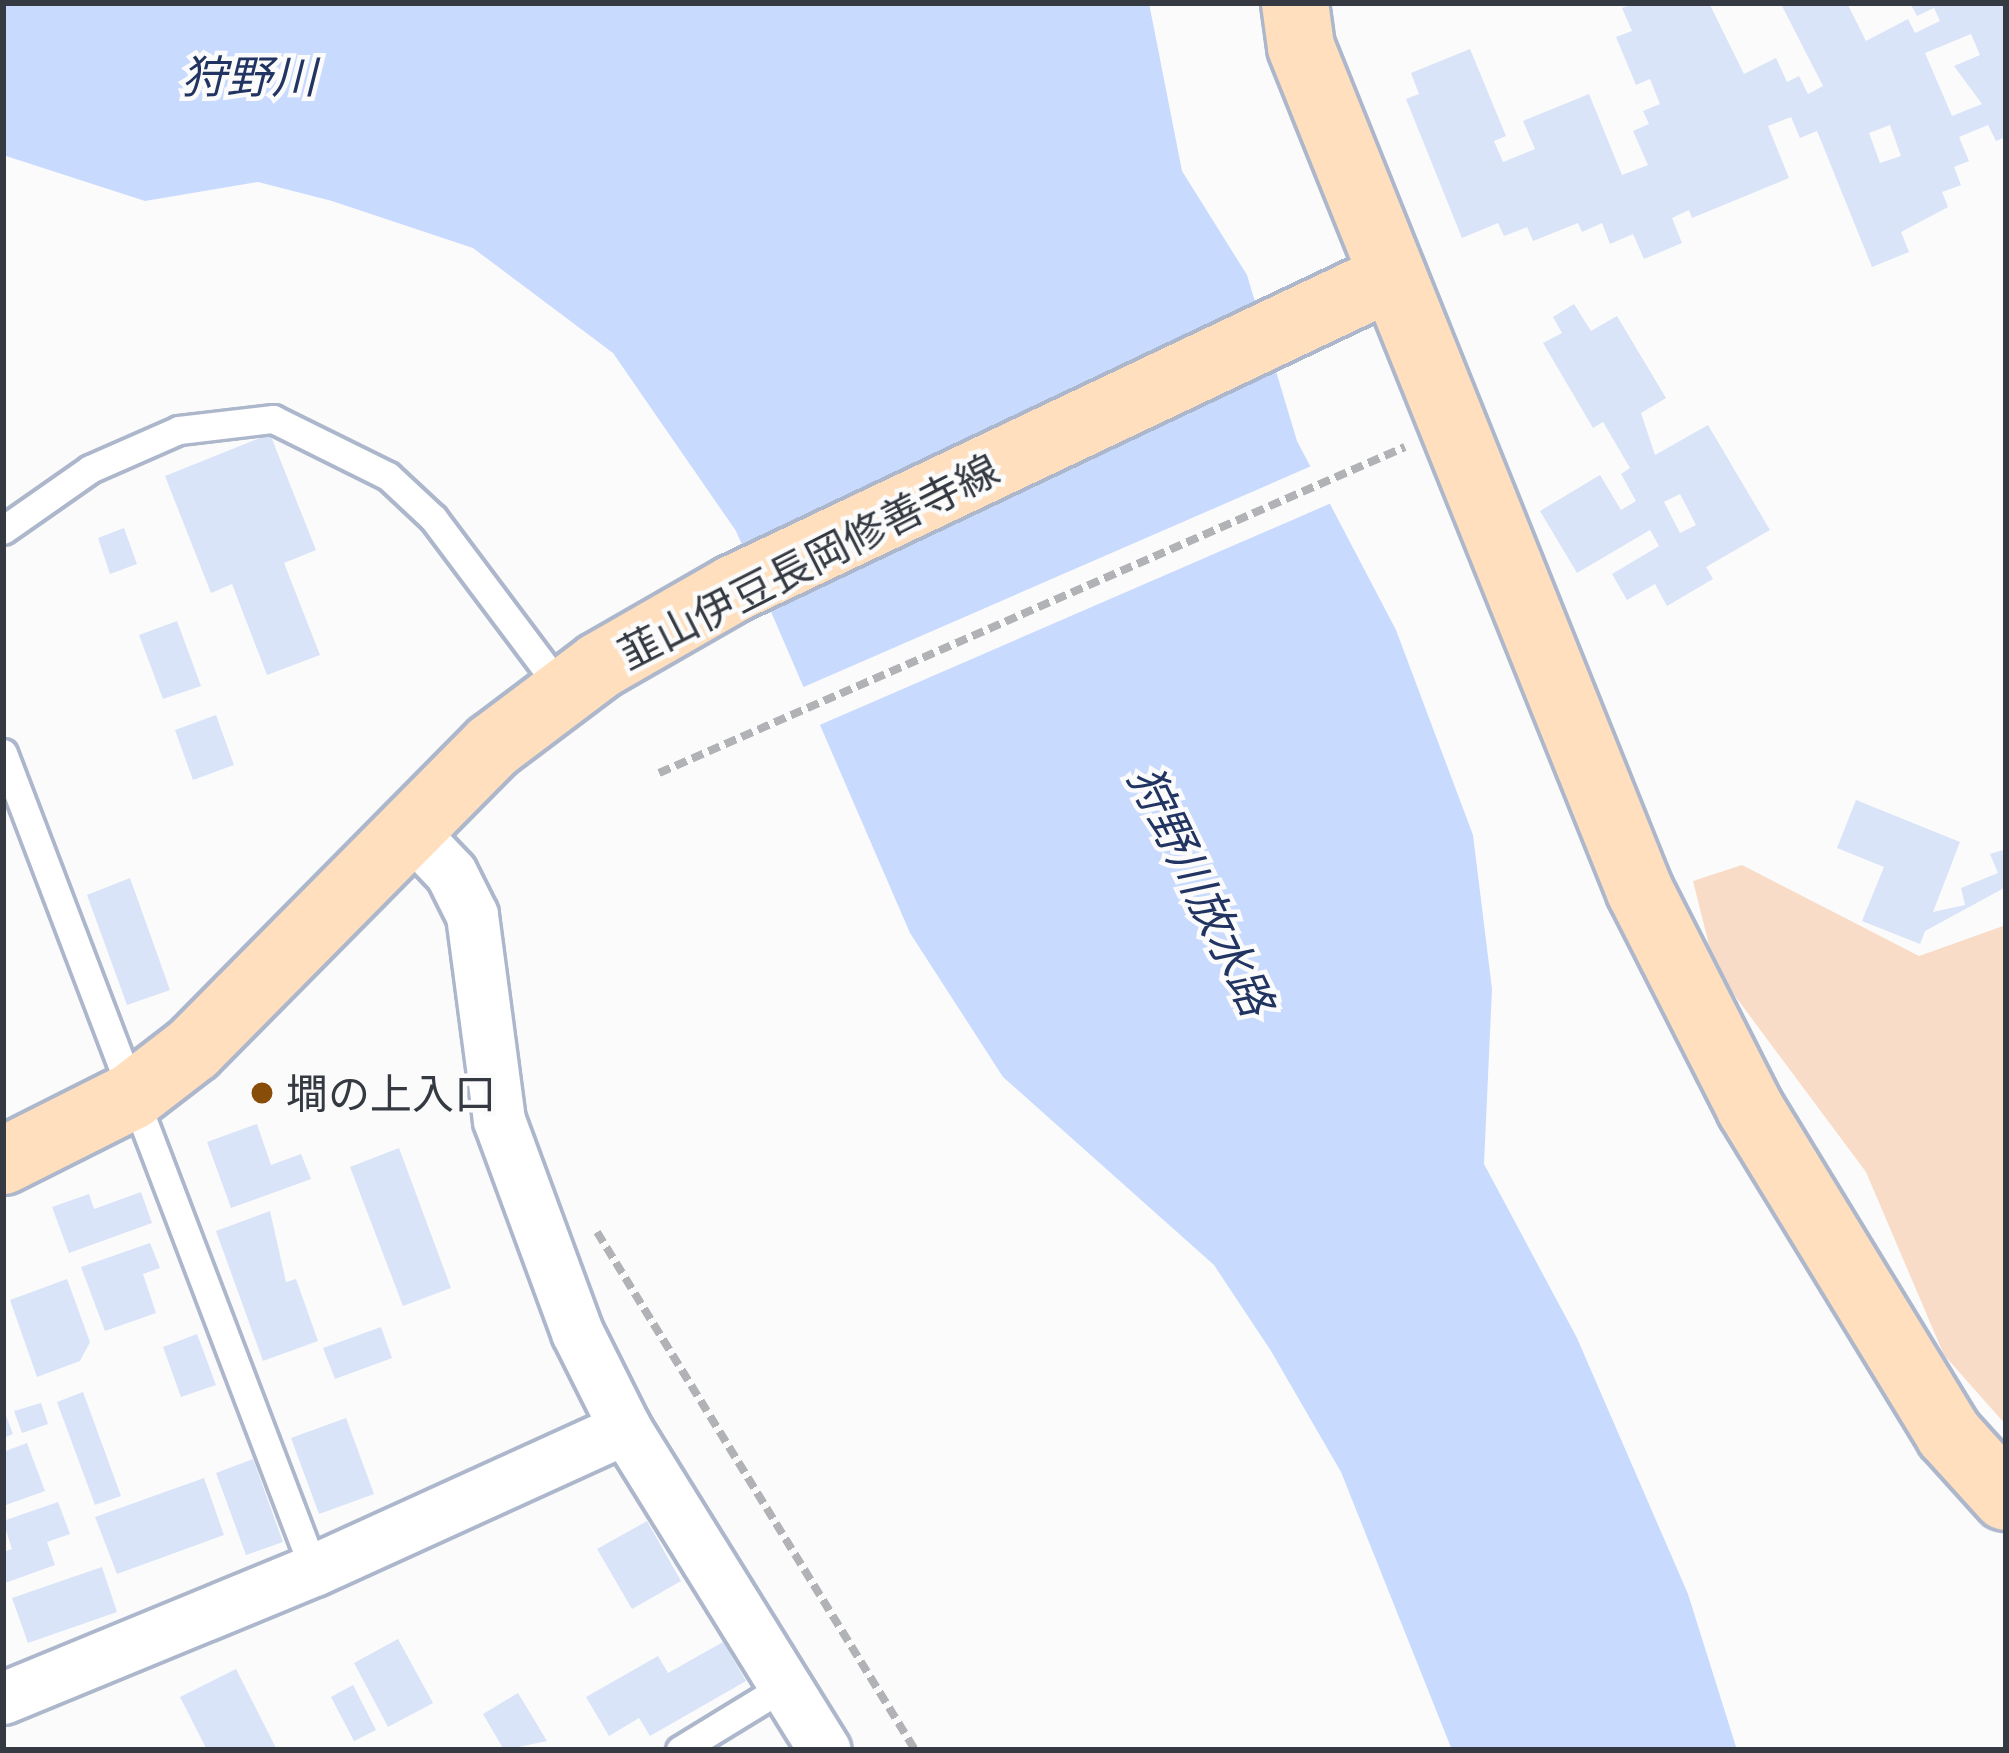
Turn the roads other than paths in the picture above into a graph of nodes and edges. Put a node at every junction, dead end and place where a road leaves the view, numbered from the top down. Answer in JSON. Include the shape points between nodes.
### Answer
{"nodes":[{"id":1,"x":1294,"y":3,"type":"edge"},
{"id":2,"x":1393,"y":277,"type":"junction"},
{"id":3,"x":3,"y":530,"type":"edge"},
{"id":4,"x":563,"y":691,"type":"junction"},
{"id":5,"x":3,"y":753,"type":"edge"},
{"id":6,"x":411,"y":830,"type":"junction"},
{"id":7,"x":132,"y":1096,"type":"junction"},
{"id":8,"x":3,"y":1161,"type":"edge"},
{"id":9,"x":625,"y":1428,"type":"junction"},
{"id":10,"x":2006,"y":1497,"type":"edge"},
{"id":11,"x":314,"y":1570,"type":"junction"},
{"id":12,"x":7,"y":1683,"type":"edge"},
{"id":13,"x":786,"y":1684,"type":"junction"},
{"id":14,"x":680,"y":1750,"type":"edge"},
{"id":15,"x":825,"y":1750,"type":"edge"}],
"edges":[{"from":1,"to":2,"type":"main road","via":[[1301,47]]},
{"from":2,"to":4,"type":"main road","name":"韮山伊豆長岡修善寺線","via":[[733,590]]},
{"from":2,"to":10,"type":"main road","via":[[1640,891],[1762,1128],[1949,1434]]},
{"from":3,"to":4,"type":"lane","via":[[90,469],[179,430],[273,419],[388,476],[433,518]]},
{"from":4,"to":6,"type":"main road","name":"韮山伊豆長岡修善寺線","via":[[493,746]]},
{"from":5,"to":7,"type":"lane"},
{"from":6,"to":7,"type":"main road","name":"韮山伊豆長岡修善寺線","via":[[193,1049]]},
{"from":6,"to":9,"type":"street","via":[[451,873],[472,915],[499,1120],[569,1314]]},
{"from":7,"to":8,"type":"main road","name":"韮山伊豆長岡修善寺線"},
{"from":7,"to":11,"type":"lane"},
{"from":9,"to":11,"type":"street"},
{"from":9,"to":13,"type":"street"},
{"from":11,"to":12,"type":"street"},
{"from":13,"to":14,"type":"lane"},
{"from":13,"to":15,"type":"street"}]}
